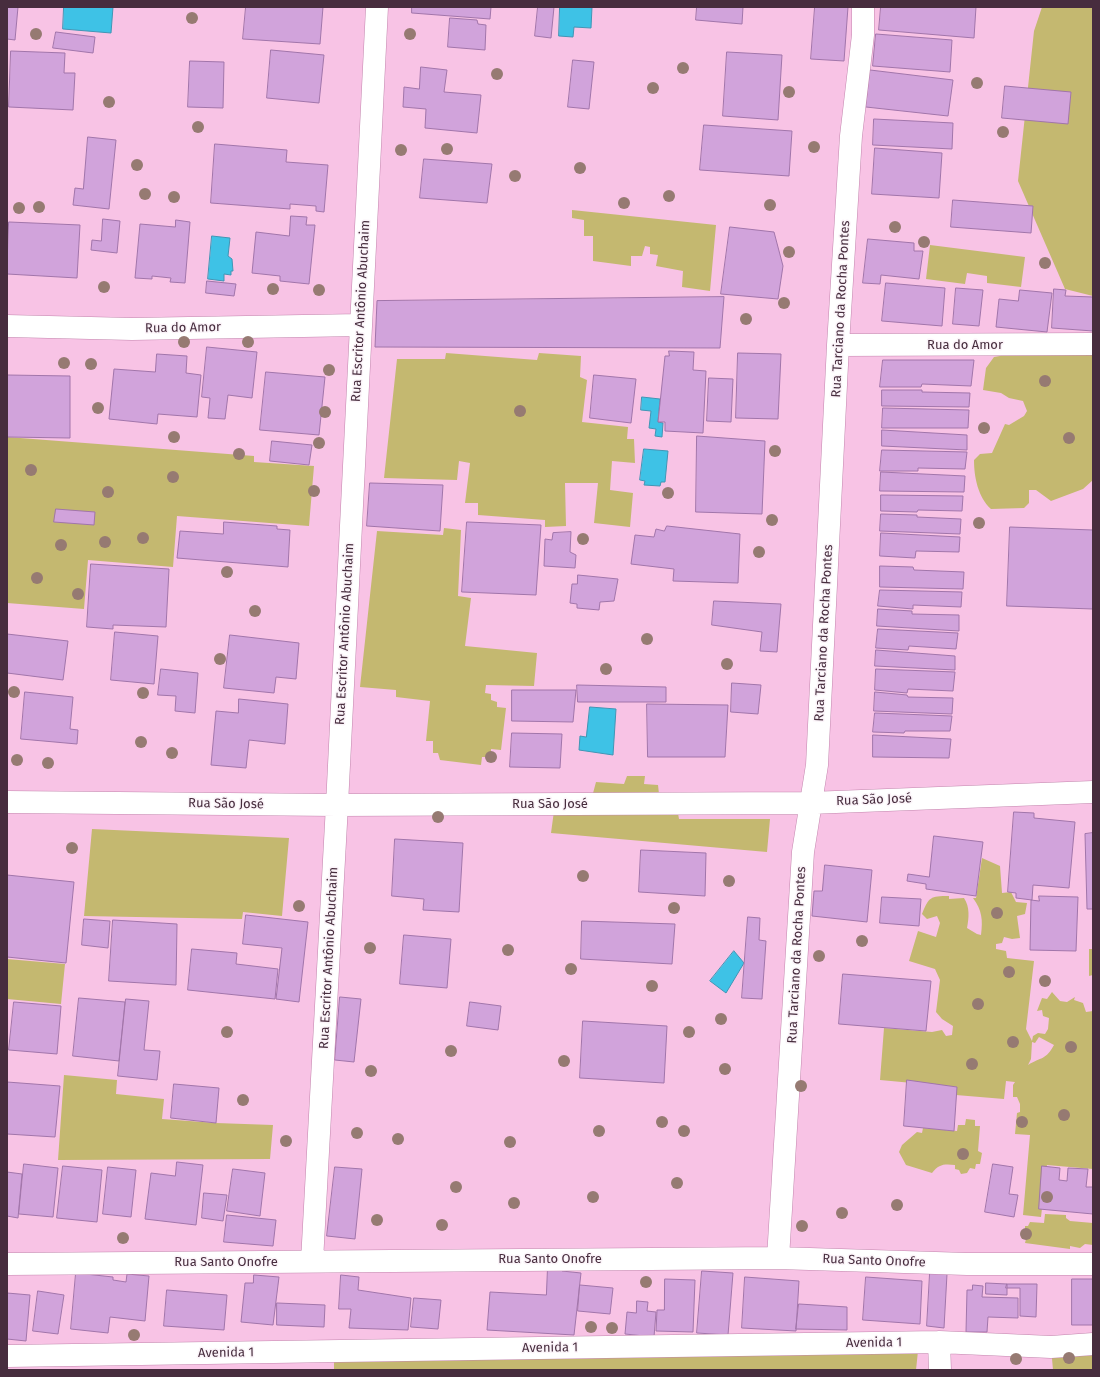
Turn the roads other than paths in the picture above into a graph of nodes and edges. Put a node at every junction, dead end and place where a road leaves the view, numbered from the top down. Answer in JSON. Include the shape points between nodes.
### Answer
{"nodes":[{"id":1,"x":377,"y":7,"type":"edge"},
{"id":2,"x":863,"y":7,"type":"edge"},
{"id":3,"x":360,"y":325,"type":"junction"},
{"id":4,"x":7,"y":326,"type":"edge"},
{"id":5,"x":1093,"y":344,"type":"edge"},
{"id":6,"x":838,"y":345,"type":"junction"},
{"id":7,"x":1093,"y":792,"type":"edge"},
{"id":8,"x":7,"y":802,"type":"edge"},
{"id":9,"x":810,"y":803,"type":"junction"},
{"id":10,"x":337,"y":805,"type":"junction"},
{"id":11,"x":778,"y":1258,"type":"junction"},
{"id":12,"x":312,"y":1261,"type":"junction"},
{"id":13,"x":7,"y":1264,"type":"edge"},
{"id":14,"x":1093,"y":1264,"type":"edge"},
{"id":15,"x":939,"y":1342,"type":"junction"},
{"id":16,"x":1093,"y":1344,"type":"edge"},
{"id":17,"x":7,"y":1356,"type":"edge"},
{"id":18,"x":940,"y":1370,"type":"edge"}],
"edges":[{"from":1,"to":3,"type":"street","name":"Rua Escritor Antônio Abuchaim"},
{"from":2,"to":6,"type":"street","name":"Rua Tarciano da Rocha Pontes","via":[[863,35],[851,136]]},
{"from":3,"to":4,"type":"street","name":"Rua do Amor","via":[[132,329]]},
{"from":3,"to":10,"type":"street","name":"Rua Escritor Antônio Abuchaim"},
{"from":5,"to":6,"type":"street","name":"Rua do Amor"},
{"from":6,"to":9,"type":"street","name":"Rua Tarciano da Rocha Pontes","via":[[817,765]]},
{"from":7,"to":9,"type":"street","name":"Rua São José"},
{"from":8,"to":10,"type":"street","name":"Rua São José"},
{"from":9,"to":10,"type":"street","name":"Rua São José"},
{"from":9,"to":11,"type":"street","name":"Rua Tarciano da Rocha Pontes","via":[[803,852]]},
{"from":10,"to":12,"type":"street","name":"Rua Escritor Antônio Abuchaim"},
{"from":11,"to":12,"type":"street","name":"Rua Santo Onofre"},
{"from":11,"to":14,"type":"street","name":"Rua Santo Onofre","via":[[967,1264]]},
{"from":12,"to":13,"type":"street","name":"Rua Santo Onofre"},
{"from":15,"to":16,"type":"street","name":"Avenida 1","via":[[1051,1347]]},
{"from":15,"to":17,"type":"street","name":"Avenida 1"},
{"from":15,"to":18,"type":"street"}]}
